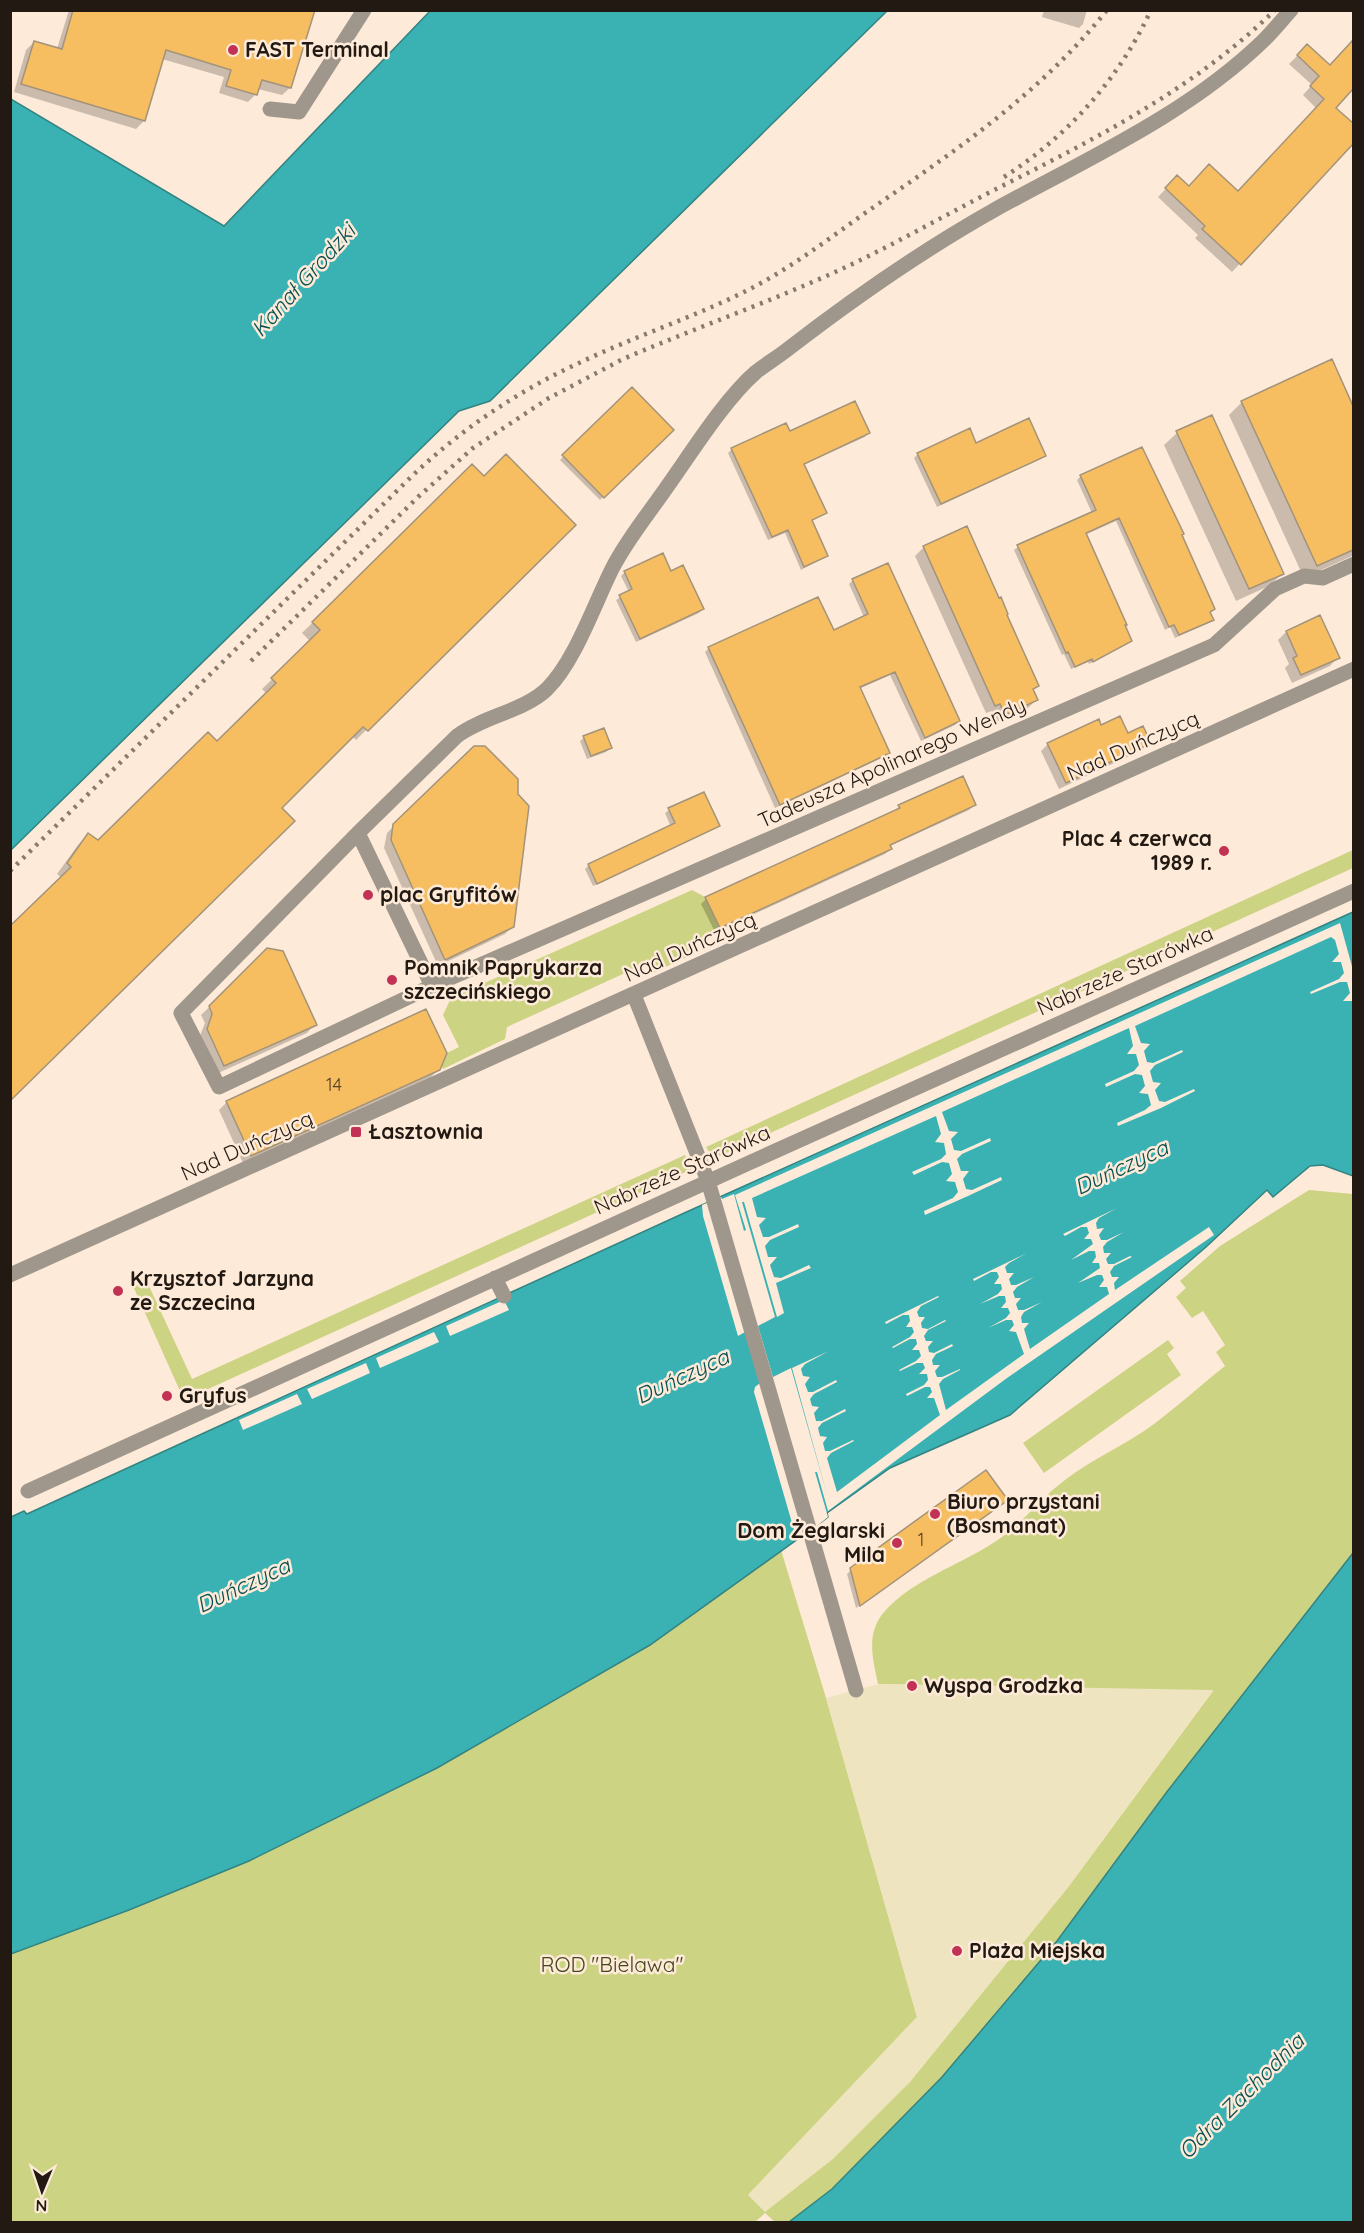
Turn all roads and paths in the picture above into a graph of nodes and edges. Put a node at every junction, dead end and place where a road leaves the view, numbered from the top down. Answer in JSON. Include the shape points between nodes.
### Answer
{"nodes":[{"id":1,"x":364,"y":10,"type":"edge"},
{"id":2,"x":1291,"y":10,"type":"edge"},
{"id":3,"x":270,"y":109,"type":"dead end"},
{"id":4,"x":1353,"y":564,"type":"edge"},
{"id":5,"x":1353,"y":669,"type":"edge"},
{"id":6,"x":358,"y":832,"type":"junction"},
{"id":7,"x":1353,"y":891,"type":"edge"},
{"id":8,"x":432,"y":986,"type":"junction"},
{"id":9,"x":634,"y":995,"type":"junction"},
{"id":10,"x":708,"y":1181,"type":"junction"},
{"id":11,"x":10,"y":1275,"type":"edge"},
{"id":12,"x":495,"y":1278,"type":"junction"},
{"id":13,"x":504,"y":1296,"type":"dead end"},
{"id":14,"x":28,"y":1491,"type":"dead end"},
{"id":15,"x":856,"y":1690,"type":"dead end"}],
"edges":[{"from":1,"to":3,"type":"street","via":[[299,112]]},
{"from":2,"to":6,"type":"street","via":[[1264,40],[1196,95],[1156,122],[992,211],[912,260],[755,374],[727,405],[614,564],[556,679],[532,700],[457,736]]},
{"from":4,"to":8,"type":"street","name":"Tadeusza Apolinarego Wendy","via":[[1323,578],[1304,576],[1275,589],[1214,645]]},
{"from":5,"to":9,"type":"street","name":"Nad Duńczycą"},
{"from":6,"to":8,"type":"street"},
{"from":6,"to":8,"type":"street","name":"Tadeusza Apolinarego Wendy","via":[[181,1013],[219,1087]]},
{"from":7,"to":10,"type":"street","name":"Nabrzeże Starówka"},
{"from":9,"to":10,"type":"street"},
{"from":9,"to":11,"type":"street","name":"Nad Duńczycą"},
{"from":10,"to":12,"type":"street","name":"Nabrzeże Starówka"},
{"from":10,"to":15,"type":"street"},
{"from":12,"to":13,"type":"street"},
{"from":12,"to":14,"type":"street","name":"Nabrzeże Starówka"}]}
